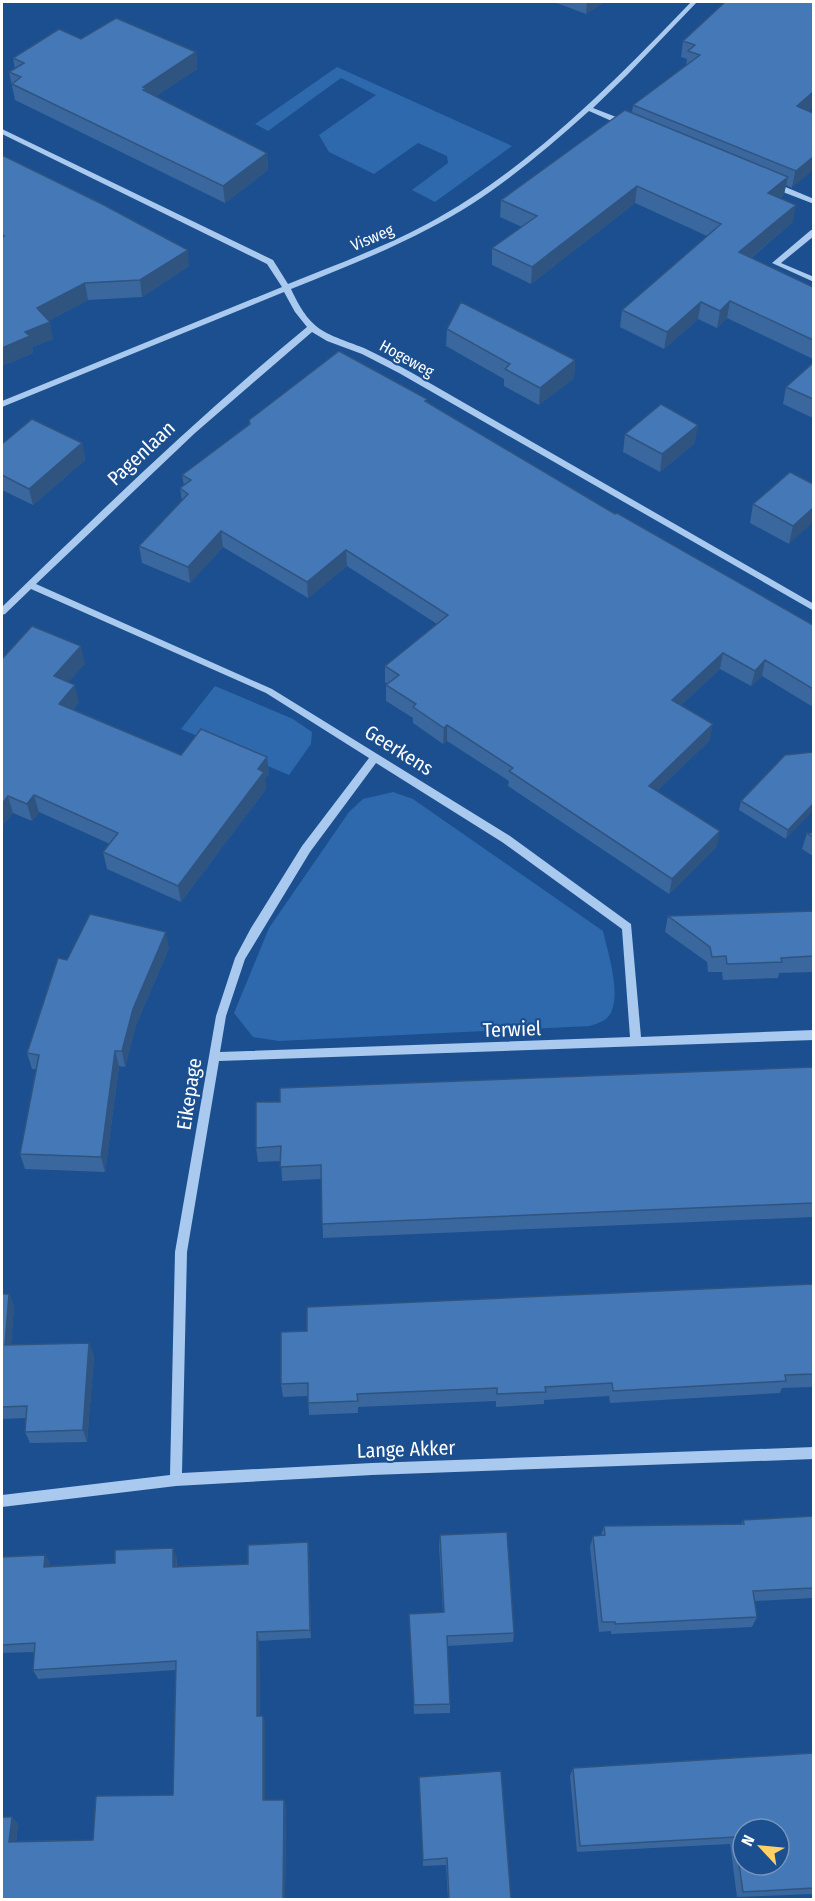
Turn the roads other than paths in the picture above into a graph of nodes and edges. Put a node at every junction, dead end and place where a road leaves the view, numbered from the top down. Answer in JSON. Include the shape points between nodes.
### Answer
{"nodes":[{"id":1,"x":694,"y":2,"type":"edge"},
{"id":2,"x":590,"y":109,"type":"junction"},
{"id":3,"x":633,"y":126,"type":"edge"},
{"id":4,"x":2,"y":131,"type":"edge"},
{"id":5,"x":760,"y":180,"type":"edge"},
{"id":6,"x":813,"y":202,"type":"edge"},
{"id":7,"x":813,"y":231,"type":"edge"},
{"id":8,"x":813,"y":280,"type":"edge"},
{"id":9,"x":288,"y":288,"type":"junction"},
{"id":10,"x":311,"y":328,"type":"junction"},
{"id":11,"x":2,"y":404,"type":"edge"},
{"id":12,"x":30,"y":585,"type":"junction"},
{"id":13,"x":813,"y":608,"type":"edge"},
{"id":14,"x":2,"y":612,"type":"edge"},
{"id":15,"x":375,"y":757,"type":"junction"},
{"id":16,"x":813,"y":1035,"type":"edge"},
{"id":17,"x":636,"y":1042,"type":"junction"},
{"id":18,"x":213,"y":1058,"type":"junction"},
{"id":19,"x":813,"y":1453,"type":"edge"},
{"id":20,"x":176,"y":1480,"type":"junction"},
{"id":21,"x":2,"y":1501,"type":"edge"}],
"edges":[{"from":1,"to":2,"type":"street","name":"Visweg"},
{"from":2,"to":3,"type":"street"},
{"from":2,"to":9,"type":"street","name":"Visweg","via":[[438,223]]},
{"from":4,"to":9,"type":"street","name":"Hogeweg","via":[[270,262]]},
{"from":5,"to":6,"type":"street"},
{"from":7,"to":8,"type":"street","via":[[776,263]]},
{"from":9,"to":10,"type":"street","name":"Hogeweg","via":[[294,307]]},
{"from":9,"to":11,"type":"street","name":"Visweg"},
{"from":10,"to":12,"type":"street","name":"Pagenlaan","via":[[141,475]]},
{"from":10,"to":13,"type":"street","name":"Hogeweg","via":[[400,370]]},
{"from":12,"to":14,"type":"street","name":"Pagenlaan"},
{"from":12,"to":15,"type":"street","name":"Geerkens","via":[[269,691]]},
{"from":15,"to":17,"type":"street","name":"Geerkens","via":[[506,839],[627,927]]},
{"from":15,"to":18,"type":"street","name":"Eikepage","via":[[306,849],[240,958],[221,1016]]},
{"from":16,"to":17,"type":"street","name":"Terwiel"},
{"from":17,"to":18,"type":"street","name":"Terwiel"},
{"from":18,"to":20,"type":"street","name":"Eikepage","via":[[181,1252]]},
{"from":19,"to":20,"type":"street","name":"Lange Akker"},
{"from":20,"to":21,"type":"street","name":"Lange Akker"}]}
